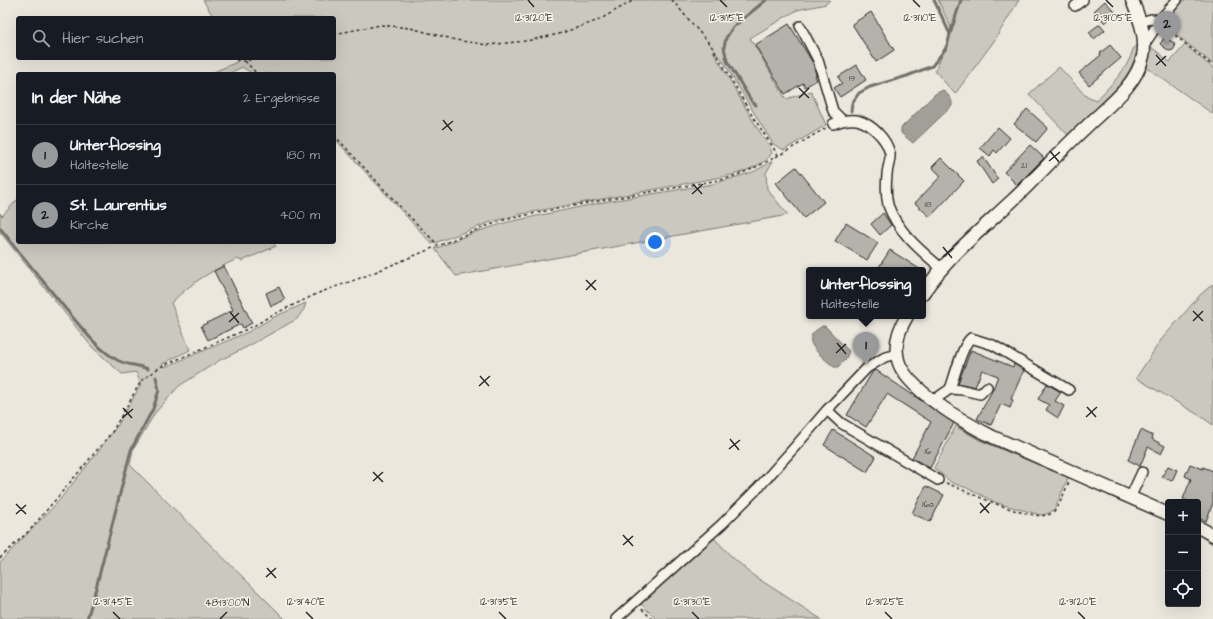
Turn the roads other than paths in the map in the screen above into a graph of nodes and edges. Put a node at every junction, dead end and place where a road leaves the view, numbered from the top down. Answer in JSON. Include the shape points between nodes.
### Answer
{"nodes":[{"id":1,"x":1083,"y":0,"type":"edge"},
{"id":2,"x":1132,"y":0,"type":"edge"},
{"id":3,"x":1177,"y":0,"type":"edge"},
{"id":4,"x":1075,"y":6,"type":"dead end"},
{"id":5,"x":1160,"y":20,"type":"junction"},
{"id":6,"x":1140,"y":22,"type":"junction"},
{"id":7,"x":800,"y":26,"type":"dead end"},
{"id":8,"x":1144,"y":45,"type":"junction"},
{"id":9,"x":842,"y":120,"type":"junction"},
{"id":10,"x":833,"y":124,"type":"road end"},
{"id":11,"x":941,"y":268,"type":"junction"},
{"id":12,"x":926,"y":289,"type":"edge"},
{"id":13,"x":906,"y":319,"type":"edge"},
{"id":14,"x":897,"y":354,"type":"junction"},
{"id":15,"x":987,"y":387,"type":"dead end"},
{"id":16,"x":950,"y":389,"type":"junction"},
{"id":17,"x":1070,"y":390,"type":"dead end"},
{"id":18,"x":934,"y":400,"type":"junction"},
{"id":19,"x":827,"y":410,"type":"junction"},
{"id":20,"x":1142,"y":472,"type":"dead end"},
{"id":21,"x":938,"y":480,"type":"road end"},
{"id":22,"x":1130,"y":498,"type":"junction"},
{"id":23,"x":1165,"y":513,"type":"edge"},
{"id":24,"x":1201,"y":529,"type":"edge"},
{"id":25,"x":1213,"y":535,"type":"edge"},
{"id":26,"x":616,"y":619,"type":"edge"}],
"edges":[{"from":1,"to":4,"type":"street"},
{"from":2,"to":6,"type":"main road"},
{"from":3,"to":5,"type":"street"},
{"from":5,"to":6,"type":"street"},
{"from":5,"to":8,"type":"street"},
{"from":6,"to":8,"type":"main road"},
{"from":7,"to":9,"type":"street","via":[[818,60],[833,111]]},
{"from":8,"to":11,"type":"main road","via":[[1139,69],[1124,90],[1015,199]]},
{"from":9,"to":10,"type":"street"},
{"from":9,"to":11,"type":"street","via":[[857,120],[867,125],[886,142],[890,154],[887,176],[889,206],[908,238]]},
{"from":11,"to":12,"type":"main road"},
{"from":13,"to":14,"type":"main road","via":[[899,332]]},
{"from":14,"to":18,"type":"main road","via":[[900,366],[907,376]]},
{"from":14,"to":19,"type":"street","via":[[885,357],[867,368]]},
{"from":15,"to":16,"type":"street","via":[[980,394]]},
{"from":16,"to":17,"type":"street","via":[[964,348],[971,338],[994,345]]},
{"from":16,"to":18,"type":"street"},
{"from":18,"to":22,"type":"main road","via":[[976,428]]},
{"from":19,"to":21,"type":"street","via":[[841,423]]},
{"from":19,"to":26,"type":"street","via":[[722,524]]},
{"from":20,"to":22,"type":"street"},
{"from":22,"to":23,"type":"main road"},
{"from":24,"to":25,"type":"main road"}]}
